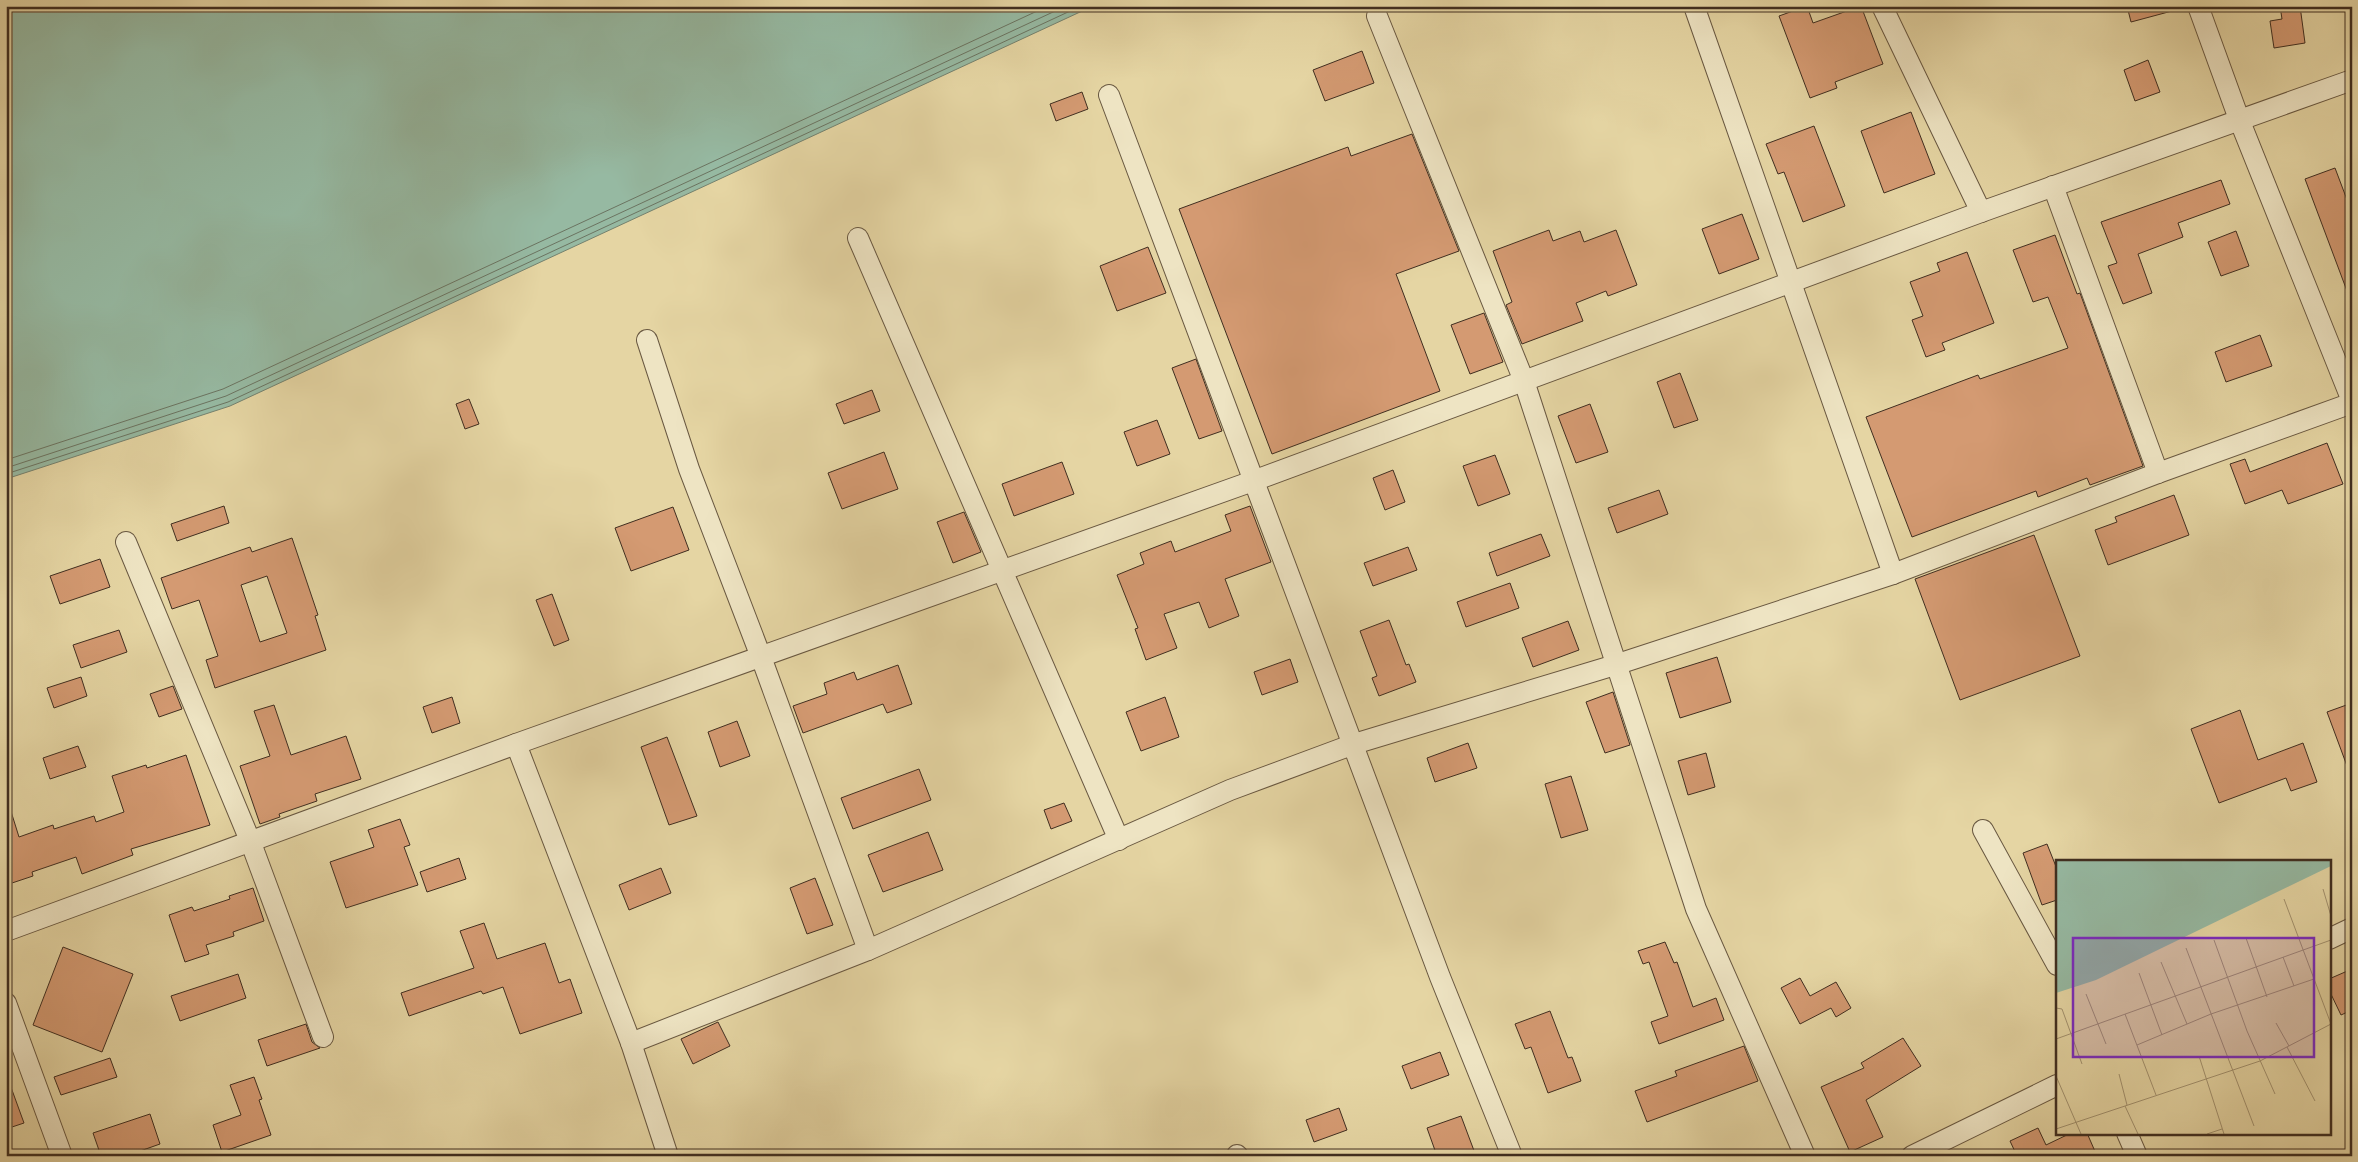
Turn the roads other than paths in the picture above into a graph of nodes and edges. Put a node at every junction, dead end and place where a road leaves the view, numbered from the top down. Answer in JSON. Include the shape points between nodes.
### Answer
{"nodes":[{"id":1,"x":1694,"y":6,"type":"edge"},
{"id":2,"x":1882,"y":6,"type":"edge"},
{"id":3,"x":2198,"y":6,"type":"edge"},
{"id":4,"x":1377,"y":16,"type":"dead end"},
{"id":5,"x":2352,"y":80,"type":"edge"},
{"id":6,"x":1109,"y":95,"type":"dead end"},
{"id":7,"x":2239,"y":119,"type":"junction"},
{"id":8,"x":2053,"y":186,"type":"junction"},
{"id":9,"x":1981,"y":212,"type":"junction"},
{"id":10,"x":858,"y":238,"type":"dead end"},
{"id":11,"x":1790,"y":283,"type":"junction"},
{"id":12,"x":646,"y":340,"type":"dead end"},
{"id":13,"x":1524,"y":381,"type":"junction"},
{"id":14,"x":2352,"y":402,"type":"edge"},
{"id":15,"x":2158,"y":473,"type":"junction"},
{"id":16,"x":1252,"y":481,"type":"junction"},
{"id":17,"x":126,"y":542,"type":"dead end"},
{"id":18,"x":1002,"y":571,"type":"junction"},
{"id":19,"x":1892,"y":574,"type":"junction"},
{"id":20,"x":761,"y":657,"type":"junction"},
{"id":21,"x":1615,"y":665,"type":"junction"},
{"id":22,"x":516,"y":744,"type":"junction"},
{"id":23,"x":1354,"y":744,"type":"junction"},
{"id":24,"x":1982,"y":830,"type":"dead end"},
{"id":25,"x":1119,"y":840,"type":"junction"},
{"id":26,"x":251,"y":843,"type":"junction"},
{"id":27,"x":2352,"y":928,"type":"edge"},
{"id":28,"x":6,"y":932,"type":"edge"},
{"id":29,"x":2330,"y":939,"type":"edge"},
{"id":30,"x":868,"y":950,"type":"junction"},
{"id":31,"x":2056,"y":963,"type":"edge"},
{"id":32,"x":6,"y":1003,"type":"edge"},
{"id":33,"x":323,"y":1037,"type":"dead end"},
{"id":34,"x":631,"y":1043,"type":"junction"},
{"id":35,"x":2056,"y":1085,"type":"edge"},
{"id":36,"x":2127,"y":1134,"type":"edge"},
{"id":37,"x":62,"y":1156,"type":"edge"},
{"id":38,"x":668,"y":1156,"type":"edge"},
{"id":39,"x":1512,"y":1156,"type":"edge"},
{"id":40,"x":1805,"y":1156,"type":"edge"},
{"id":41,"x":1912,"y":1156,"type":"edge"},
{"id":42,"x":2137,"y":1156,"type":"edge"}],
"edges":[{"from":1,"to":11,"type":"street"},
{"from":2,"to":9,"type":"street"},
{"from":3,"to":7,"type":"street"},
{"from":4,"to":13,"type":"street"},
{"from":5,"to":7,"type":"street"},
{"from":6,"to":16,"type":"street"},
{"from":7,"to":8,"type":"street"},
{"from":7,"to":14,"type":"street"},
{"from":8,"to":9,"type":"street"},
{"from":8,"to":15,"type":"street"},
{"from":9,"to":11,"type":"street"},
{"from":10,"to":18,"type":"street"},
{"from":11,"to":13,"type":"street"},
{"from":11,"to":19,"type":"street"},
{"from":12,"to":20,"type":"street","via":[[689,469]]},
{"from":13,"to":16,"type":"street"},
{"from":13,"to":21,"type":"street"},
{"from":14,"to":15,"type":"street"},
{"from":15,"to":19,"type":"street"},
{"from":16,"to":18,"type":"street"},
{"from":16,"to":23,"type":"street"},
{"from":17,"to":26,"type":"street"},
{"from":18,"to":20,"type":"street"},
{"from":18,"to":25,"type":"street"},
{"from":19,"to":21,"type":"street"},
{"from":20,"to":22,"type":"street"},
{"from":20,"to":30,"type":"street"},
{"from":21,"to":23,"type":"street"},
{"from":21,"to":40,"type":"street","via":[[1696,909]]},
{"from":22,"to":26,"type":"street"},
{"from":22,"to":34,"type":"street"},
{"from":23,"to":25,"type":"street","via":[[1230,790]]},
{"from":23,"to":39,"type":"street","via":[[1440,977]]},
{"from":24,"to":31,"type":"street"},
{"from":25,"to":30,"type":"street"},
{"from":26,"to":28,"type":"street"},
{"from":26,"to":33,"type":"street"},
{"from":27,"to":29,"type":"street"},
{"from":30,"to":34,"type":"street"},
{"from":32,"to":37,"type":"street"},
{"from":34,"to":38,"type":"street"},
{"from":35,"to":41,"type":"street"},
{"from":36,"to":42,"type":"street"}]}
